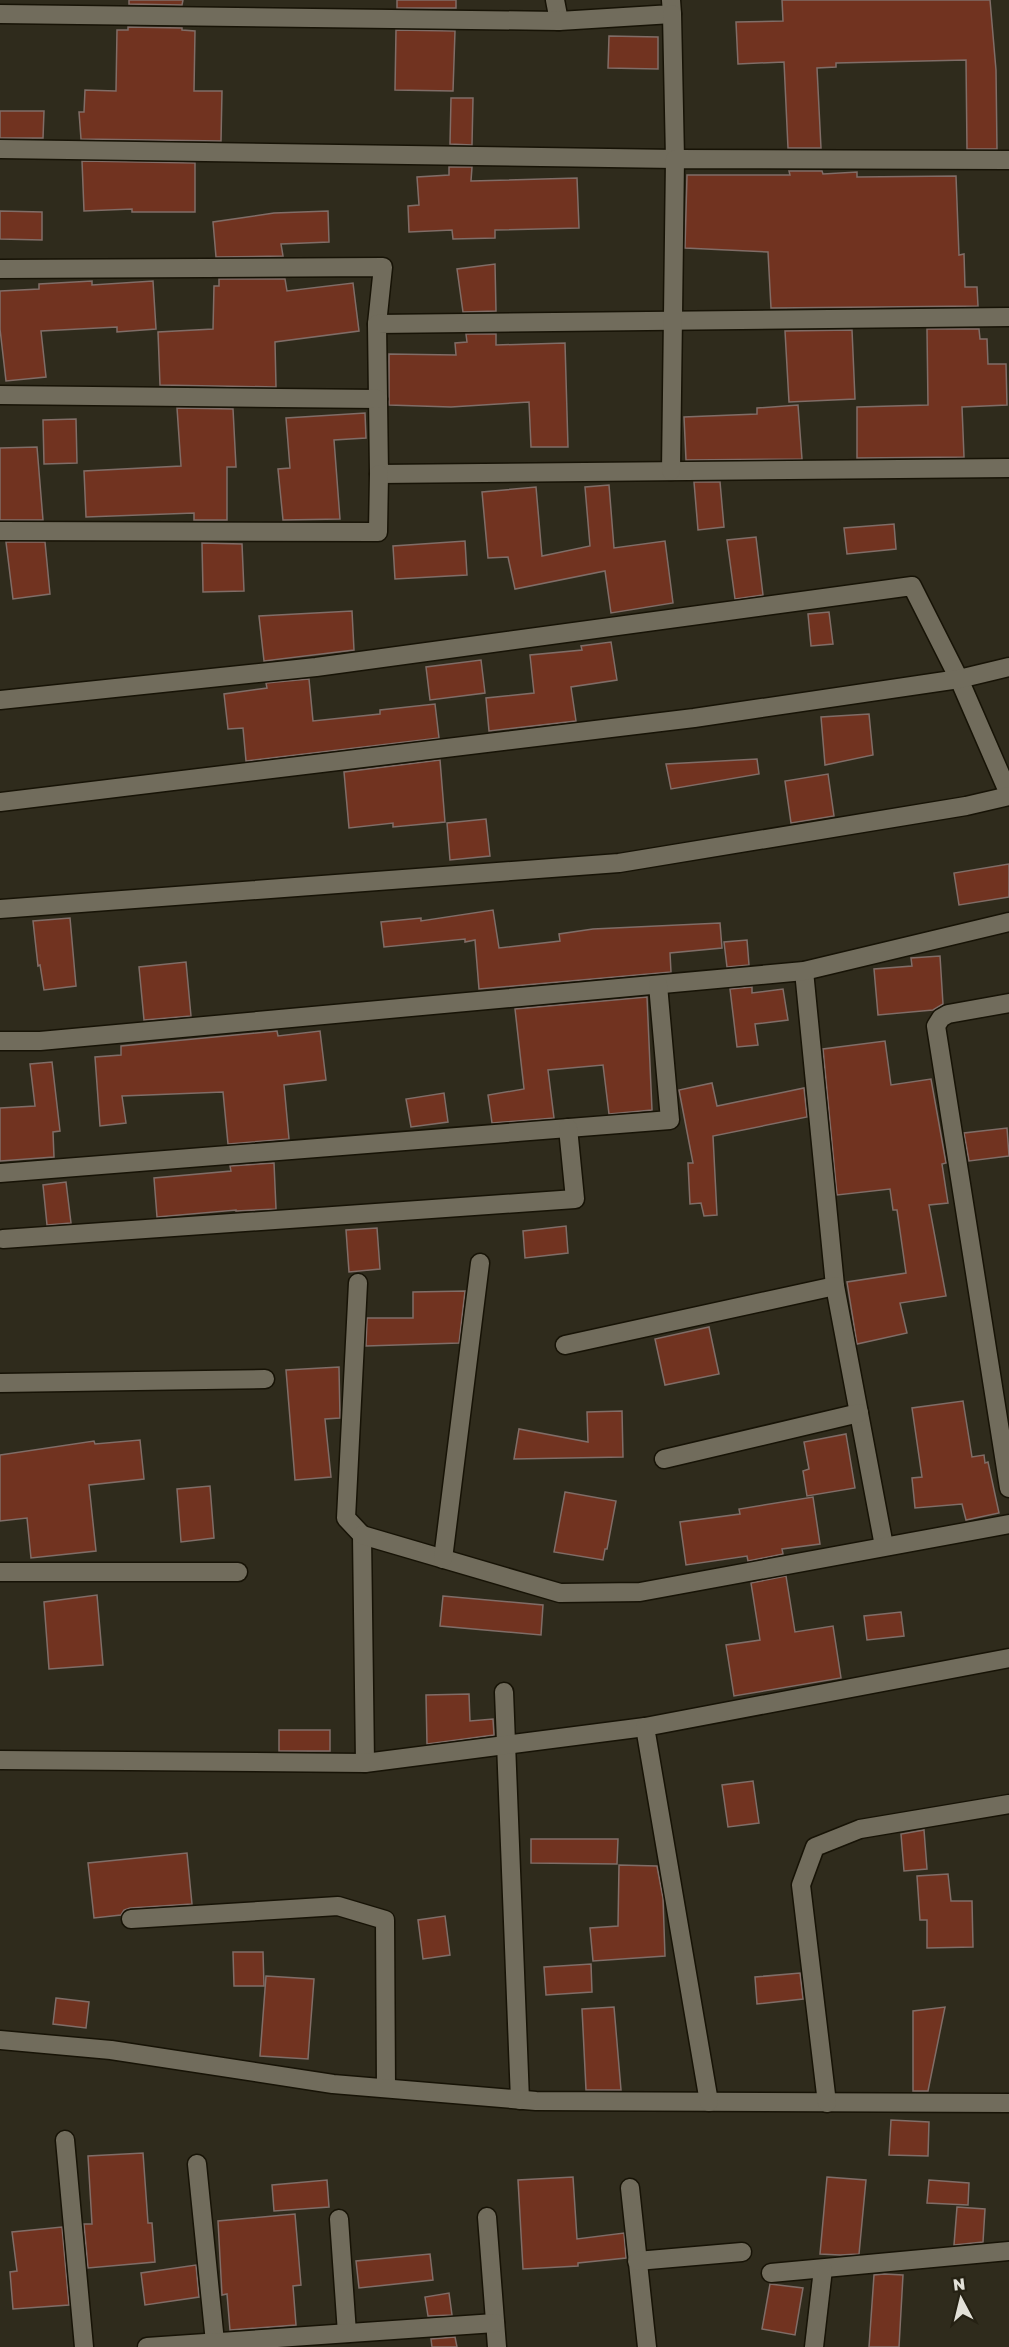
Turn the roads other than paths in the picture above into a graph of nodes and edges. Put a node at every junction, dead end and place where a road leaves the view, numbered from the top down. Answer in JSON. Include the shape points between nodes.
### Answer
{"nodes":[{"id":1,"x":555,"y":0,"type":"edge"},
{"id":2,"x":672,"y":7,"type":"edge"},
{"id":3,"x":0,"y":14,"type":"edge"},
{"id":4,"x":559,"y":21,"type":"junction"},
{"id":5,"x":0,"y":148,"type":"edge"},
{"id":6,"x":675,"y":159,"type":"junction"},
{"id":7,"x":1009,"y":159,"type":"edge"},
{"id":8,"x":0,"y":269,"type":"edge"},
{"id":9,"x":1009,"y":317,"type":"edge"},
{"id":10,"x":673,"y":321,"type":"junction"},
{"id":11,"x":377,"y":324,"type":"junction"},
{"id":12,"x":0,"y":395,"type":"edge"},
{"id":13,"x":378,"y":399,"type":"junction"},
{"id":14,"x":1009,"y":468,"type":"edge"},
{"id":15,"x":671,"y":471,"type":"junction"},
{"id":16,"x":378,"y":474,"type":"junction"},
{"id":17,"x":0,"y":531,"type":"edge"},
{"id":18,"x":1009,"y":667,"type":"edge"},
{"id":19,"x":959,"y":680,"type":"junction"},
{"id":20,"x":0,"y":699,"type":"edge"},
{"id":21,"x":1009,"y":795,"type":"edge"},
{"id":22,"x":0,"y":802,"type":"edge"},
{"id":23,"x":0,"y":909,"type":"edge"},
{"id":24,"x":1009,"y":922,"type":"edge"},
{"id":25,"x":804,"y":971,"type":"junction"},
{"id":26,"x":658,"y":985,"type":"junction"},
{"id":27,"x":1009,"y":1003,"type":"edge"},
{"id":28,"x":0,"y":1041,"type":"edge"},
{"id":29,"x":568,"y":1128,"type":"junction"},
{"id":30,"x":0,"y":1173,"type":"edge"},
{"id":31,"x":3,"y":1239,"type":"dead end"},
{"id":32,"x":480,"y":1263,"type":"dead end"},
{"id":33,"x":358,"y":1283,"type":"dead end"},
{"id":34,"x":835,"y":1286,"type":"junction"},
{"id":35,"x":565,"y":1345,"type":"dead end"},
{"id":36,"x":265,"y":1379,"type":"dead end"},
{"id":37,"x":0,"y":1383,"type":"edge"},
{"id":38,"x":859,"y":1413,"type":"junction"},
{"id":39,"x":664,"y":1459,"type":"dead end"},
{"id":40,"x":1009,"y":1488,"type":"edge"},
{"id":41,"x":1009,"y":1524,"type":"edge"},
{"id":42,"x":362,"y":1535,"type":"junction"},
{"id":43,"x":884,"y":1546,"type":"junction"},
{"id":44,"x":444,"y":1559,"type":"junction"},
{"id":45,"x":0,"y":1572,"type":"edge"},
{"id":46,"x":238,"y":1572,"type":"dead end"},
{"id":47,"x":1009,"y":1658,"type":"edge"},
{"id":48,"x":504,"y":1692,"type":"dead end"},
{"id":49,"x":645,"y":1727,"type":"junction"},
{"id":50,"x":507,"y":1746,"type":"junction"},
{"id":51,"x":0,"y":1760,"type":"edge"},
{"id":52,"x":365,"y":1763,"type":"junction"},
{"id":53,"x":1009,"y":1804,"type":"edge"},
{"id":54,"x":131,"y":1919,"type":"dead end"},
{"id":55,"x":0,"y":2040,"type":"edge"},
{"id":56,"x":386,"y":2088,"type":"junction"},
{"id":57,"x":520,"y":2100,"type":"junction"},
{"id":58,"x":709,"y":2102,"type":"junction"},
{"id":59,"x":827,"y":2103,"type":"junction"},
{"id":60,"x":1009,"y":2103,"type":"edge"},
{"id":61,"x":65,"y":2140,"type":"dead end"},
{"id":62,"x":197,"y":2164,"type":"dead end"},
{"id":63,"x":630,"y":2188,"type":"dead end"},
{"id":64,"x":487,"y":2217,"type":"dead end"},
{"id":65,"x":339,"y":2219,"type":"dead end"},
{"id":66,"x":1009,"y":2251,"type":"edge"},
{"id":67,"x":742,"y":2252,"type":"dead end"},
{"id":68,"x":637,"y":2261,"type":"junction"},
{"id":69,"x":824,"y":2269,"type":"junction"},
{"id":70,"x":771,"y":2273,"type":"dead end"},
{"id":71,"x":495,"y":2323,"type":"junction"},
{"id":72,"x":347,"y":2333,"type":"junction"},
{"id":73,"x":215,"y":2342,"type":"junction"},
{"id":74,"x":84,"y":2347,"type":"edge"},
{"id":75,"x":147,"y":2347,"type":"edge"},
{"id":76,"x":497,"y":2347,"type":"edge"},
{"id":77,"x":647,"y":2347,"type":"edge"},
{"id":78,"x":814,"y":2347,"type":"edge"}],
"edges":[{"from":1,"to":4,"type":"street"},
{"from":2,"to":4,"type":"street"},
{"from":2,"to":6,"type":"street"},
{"from":3,"to":4,"type":"street"},
{"from":5,"to":6,"type":"street"},
{"from":6,"to":7,"type":"street"},
{"from":6,"to":10,"type":"street"},
{"from":8,"to":11,"type":"street","via":[[383,267]]},
{"from":9,"to":10,"type":"street"},
{"from":10,"to":11,"type":"street"},
{"from":10,"to":15,"type":"street"},
{"from":11,"to":13,"type":"street"},
{"from":12,"to":13,"type":"street"},
{"from":13,"to":16,"type":"street"},
{"from":14,"to":15,"type":"street"},
{"from":15,"to":16,"type":"street"},
{"from":16,"to":17,"type":"street","via":[[378,532]]},
{"from":18,"to":19,"type":"street"},
{"from":19,"to":20,"type":"street","via":[[912,586],[316,668]]},
{"from":19,"to":21,"type":"street"},
{"from":19,"to":22,"type":"street","via":[[682,720]]},
{"from":21,"to":23,"type":"street","via":[[966,806],[619,863]]},
{"from":24,"to":25,"type":"street"},
{"from":25,"to":26,"type":"street"},
{"from":25,"to":34,"type":"street"},
{"from":26,"to":28,"type":"street","via":[[40,1041]]},
{"from":26,"to":29,"type":"street","via":[[670,1120]]},
{"from":27,"to":40,"type":"street","via":[[948,1014],[936,1026]]},
{"from":29,"to":30,"type":"street"},
{"from":29,"to":31,"type":"street","via":[[575,1199]]},
{"from":32,"to":44,"type":"street"},
{"from":33,"to":42,"type":"street","via":[[346,1518]]},
{"from":34,"to":35,"type":"street"},
{"from":34,"to":38,"type":"street"},
{"from":36,"to":37,"type":"street"},
{"from":38,"to":39,"type":"street"},
{"from":38,"to":43,"type":"street"},
{"from":41,"to":43,"type":"street"},
{"from":42,"to":44,"type":"street"},
{"from":42,"to":52,"type":"street"},
{"from":43,"to":44,"type":"street","via":[[640,1592],[560,1593]]},
{"from":45,"to":46,"type":"street"},
{"from":47,"to":49,"type":"street"},
{"from":48,"to":50,"type":"street"},
{"from":49,"to":50,"type":"street"},
{"from":49,"to":58,"type":"street"},
{"from":50,"to":52,"type":"street"},
{"from":50,"to":57,"type":"street"},
{"from":51,"to":52,"type":"street"},
{"from":53,"to":59,"type":"street","via":[[860,1829],[815,1847],[801,1885]]},
{"from":54,"to":56,"type":"street","via":[[338,1906],[386,1920]]},
{"from":55,"to":56,"type":"street","via":[[111,2050],[333,2084]]},
{"from":56,"to":57,"type":"street"},
{"from":57,"to":58,"type":"street"},
{"from":58,"to":59,"type":"street"},
{"from":59,"to":60,"type":"street"},
{"from":61,"to":74,"type":"street"},
{"from":62,"to":73,"type":"street"},
{"from":63,"to":68,"type":"street"},
{"from":64,"to":71,"type":"street"},
{"from":65,"to":72,"type":"street"},
{"from":66,"to":69,"type":"street"},
{"from":67,"to":68,"type":"street"},
{"from":68,"to":77,"type":"street"},
{"from":69,"to":70,"type":"street"},
{"from":69,"to":78,"type":"street"},
{"from":71,"to":72,"type":"street"},
{"from":71,"to":76,"type":"street"},
{"from":72,"to":73,"type":"street"},
{"from":73,"to":75,"type":"street"}]}
